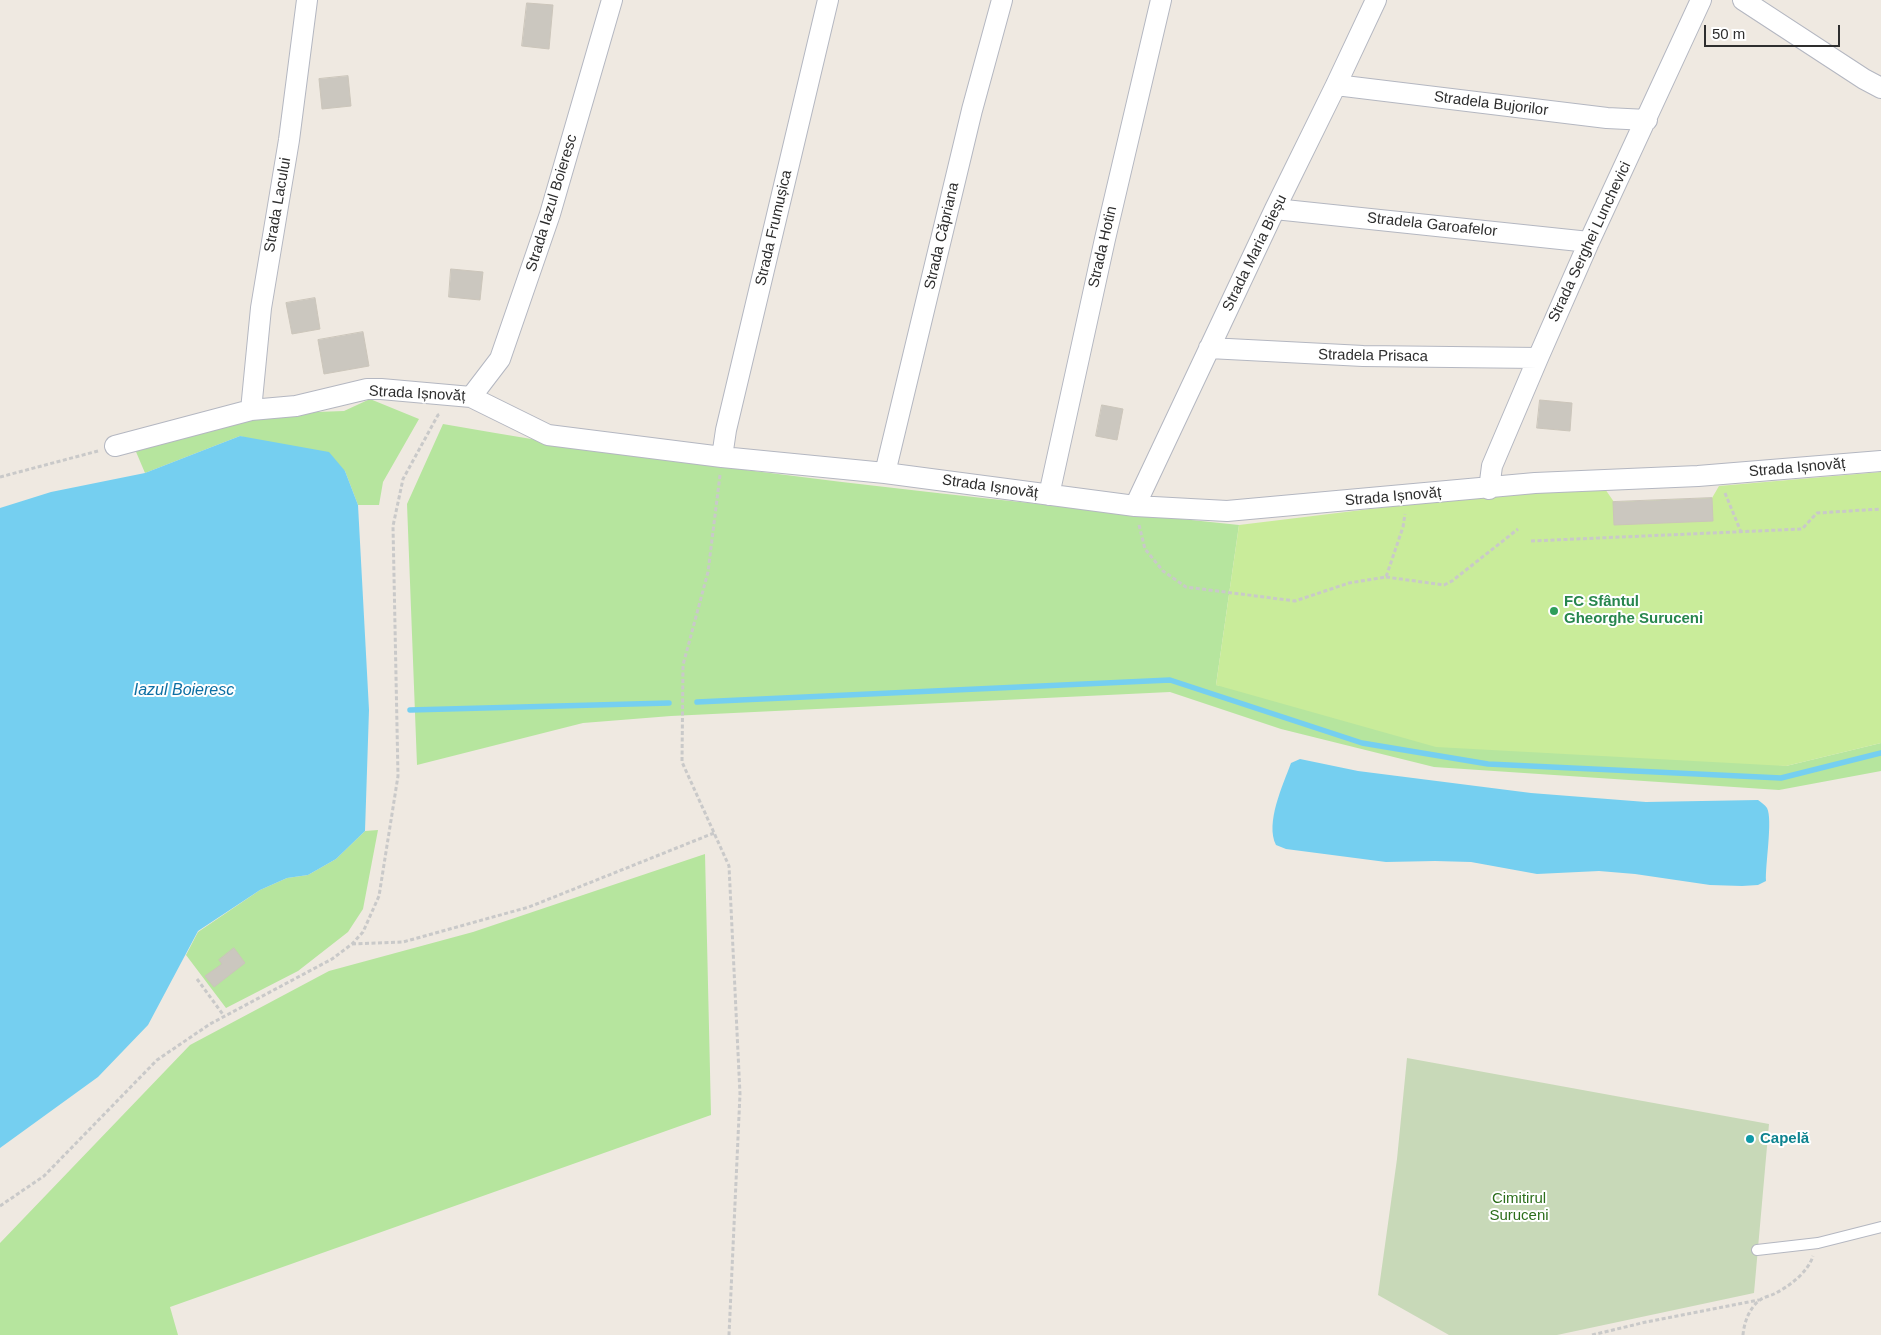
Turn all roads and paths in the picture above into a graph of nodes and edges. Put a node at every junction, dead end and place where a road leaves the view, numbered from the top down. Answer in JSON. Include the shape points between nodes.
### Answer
{"nodes":[{"id":1,"x":307,"y":0,"type":"edge"},
{"id":2,"x":612,"y":0,"type":"edge"},
{"id":3,"x":828,"y":0,"type":"edge"},
{"id":4,"x":1002,"y":0,"type":"edge"},
{"id":5,"x":1161,"y":0,"type":"edge"},
{"id":6,"x":1376,"y":0,"type":"edge"},
{"id":7,"x":1701,"y":0,"type":"edge"},
{"id":8,"x":1743,"y":0,"type":"edge"},
{"id":9,"x":1336,"y":85,"type":"junction"},
{"id":10,"x":1881,"y":88,"type":"edge"},
{"id":11,"x":1647,"y":120,"type":"junction"},
{"id":12,"x":1275,"y":209,"type":"junction"},
{"id":13,"x":1589,"y":242,"type":"junction"},
{"id":14,"x":1209,"y":348,"type":"junction"},
{"id":15,"x":1538,"y":358,"type":"junction"},
{"id":16,"x":471,"y":397,"type":"junction"},
{"id":17,"x":251,"y":410,"type":"junction"},
{"id":18,"x":115,"y":446,"type":"joint"},
{"id":19,"x":722,"y":457,"type":"junction"},
{"id":20,"x":1881,"y":461,"type":"edge"},
{"id":21,"x":885,"y":473,"type":"junction"},
{"id":22,"x":1698,"y":476,"type":"junction"},
{"id":23,"x":0,"y":477,"type":"edge"},
{"id":24,"x":1489,"y":489,"type":"junction"},
{"id":25,"x":1049,"y":495,"type":"junction"},
{"id":26,"x":1408,"y":496,"type":"junction"},
{"id":27,"x":1135,"y":506,"type":"junction"},
{"id":28,"x":1881,"y":509,"type":"edge"},
{"id":29,"x":1518,"y":529,"type":"dead end"},
{"id":30,"x":1741,"y":532,"type":"junction"},
{"id":31,"x":1531,"y":541,"type":"dead end"},
{"id":32,"x":1386,"y":577,"type":"junction"},
{"id":33,"x":714,"y":833,"type":"junction"},
{"id":34,"x":352,"y":944,"type":"junction"},
{"id":35,"x":197,"y":979,"type":"dead end"},
{"id":36,"x":224,"y":1016,"type":"junction"},
{"id":37,"x":0,"y":1206,"type":"edge"},
{"id":38,"x":1881,"y":1227,"type":"edge"},
{"id":39,"x":1818,"y":1242,"type":"junction"},
{"id":40,"x":1757,"y":1250,"type":"dead end"},
{"id":41,"x":1759,"y":1300,"type":"junction"},
{"id":42,"x":729,"y":1335,"type":"edge"},
{"id":43,"x":1592,"y":1335,"type":"edge"},
{"id":44,"x":1743,"y":1335,"type":"edge"}],
"edges":[{"from":1,"to":17,"type":"street","name":"Strada Lacului","via":[[290,140],[260,308]]},
{"from":2,"to":16,"type":"street","name":"Strada Iazul Boieresc","via":[[550,214],[500,360]]},
{"from":3,"to":19,"type":"street","name":"Strada Frumușica"},
{"from":4,"to":21,"type":"street","name":"Strada Căpriana"},
{"from":5,"to":25,"type":"street","name":"Strada Hotin"},
{"from":6,"to":9,"type":"street","name":"Strada Maria Bieșu"},
{"from":7,"to":11,"type":"street","name":"Strada Serghei Lunchevici"},
{"from":8,"to":10,"type":"street"},
{"from":9,"to":11,"type":"street","name":"Stradela Bujorilor"},
{"from":9,"to":12,"type":"street","name":"Strada Maria Bieșu"},
{"from":11,"to":13,"type":"street","name":"Strada Serghei Lunchevici"},
{"from":12,"to":13,"type":"street","name":"Stradela Garoafelor"},
{"from":12,"to":14,"type":"street","name":"Strada Maria Bieșu"},
{"from":13,"to":15,"type":"street","name":"Strada Serghei Lunchevici"},
{"from":14,"to":15,"type":"street","name":"Stradela Prisaca","via":[[1363,356]]},
{"from":14,"to":27,"type":"street","name":"Strada Maria Bieșu"},
{"from":15,"to":24,"type":"street","name":"Strada Serghei Lunchevici","via":[[1492,466]]},
{"from":16,"to":17,"type":"street","name":"Strada Ișnovăț","via":[[367,389],[296,406]]},
{"from":16,"to":19,"type":"street","name":"Strada Ișnovăț","via":[[548,435]]},
{"from":16,"to":34,"type":"path","via":[[438,415],[403,479],[392,526],[398,776],[379,896],[363,932]]},
{"from":17,"to":18,"type":"street","name":"Strada Ișnovăț"},
{"from":18,"to":23,"type":"path"},
{"from":19,"to":21,"type":"street","name":"Strada Ișnovăț"},
{"from":19,"to":33,"type":"path","via":[[708,572],[683,665],[682,762]]},
{"from":20,"to":22,"type":"street","name":"Strada Ișnovăț"},
{"from":21,"to":25,"type":"street","name":"Strada Ișnovăț"},
{"from":22,"to":24,"type":"street","name":"Strada Ișnovăț"},
{"from":22,"to":30,"type":"path","via":[[1726,494]]},
{"from":24,"to":26,"type":"street","name":"Strada Ișnovăț"},
{"from":25,"to":27,"type":"street","name":"Strada Ișnovăț"},
{"from":26,"to":27,"type":"street","name":"Strada Ișnovăț","via":[[1227,511]]},
{"from":26,"to":32,"type":"path","via":[[1403,527]]},
{"from":27,"to":32,"type":"path","via":[[1145,549],[1163,571],[1186,587],[1295,601],[1349,584]]},
{"from":28,"to":30,"type":"path","via":[[1817,513],[1802,529]]},
{"from":29,"to":32,"type":"path","via":[[1444,585]]},
{"from":30,"to":31,"type":"path"},
{"from":33,"to":34,"type":"path","via":[[529,907],[403,942]]},
{"from":33,"to":42,"type":"path","via":[[729,866],[740,1094]]},
{"from":34,"to":36,"type":"path","via":[[332,959]]},
{"from":35,"to":36,"type":"path"},
{"from":36,"to":37,"type":"path","via":[[157,1060],[44,1176]]},
{"from":38,"to":39,"type":"lane"},
{"from":39,"to":40,"type":"lane"},
{"from":39,"to":41,"type":"path","via":[[1811,1263],[1802,1274],[1788,1286]]},
{"from":41,"to":43,"type":"path"},
{"from":41,"to":44,"type":"path","via":[[1750,1312]]}]}
